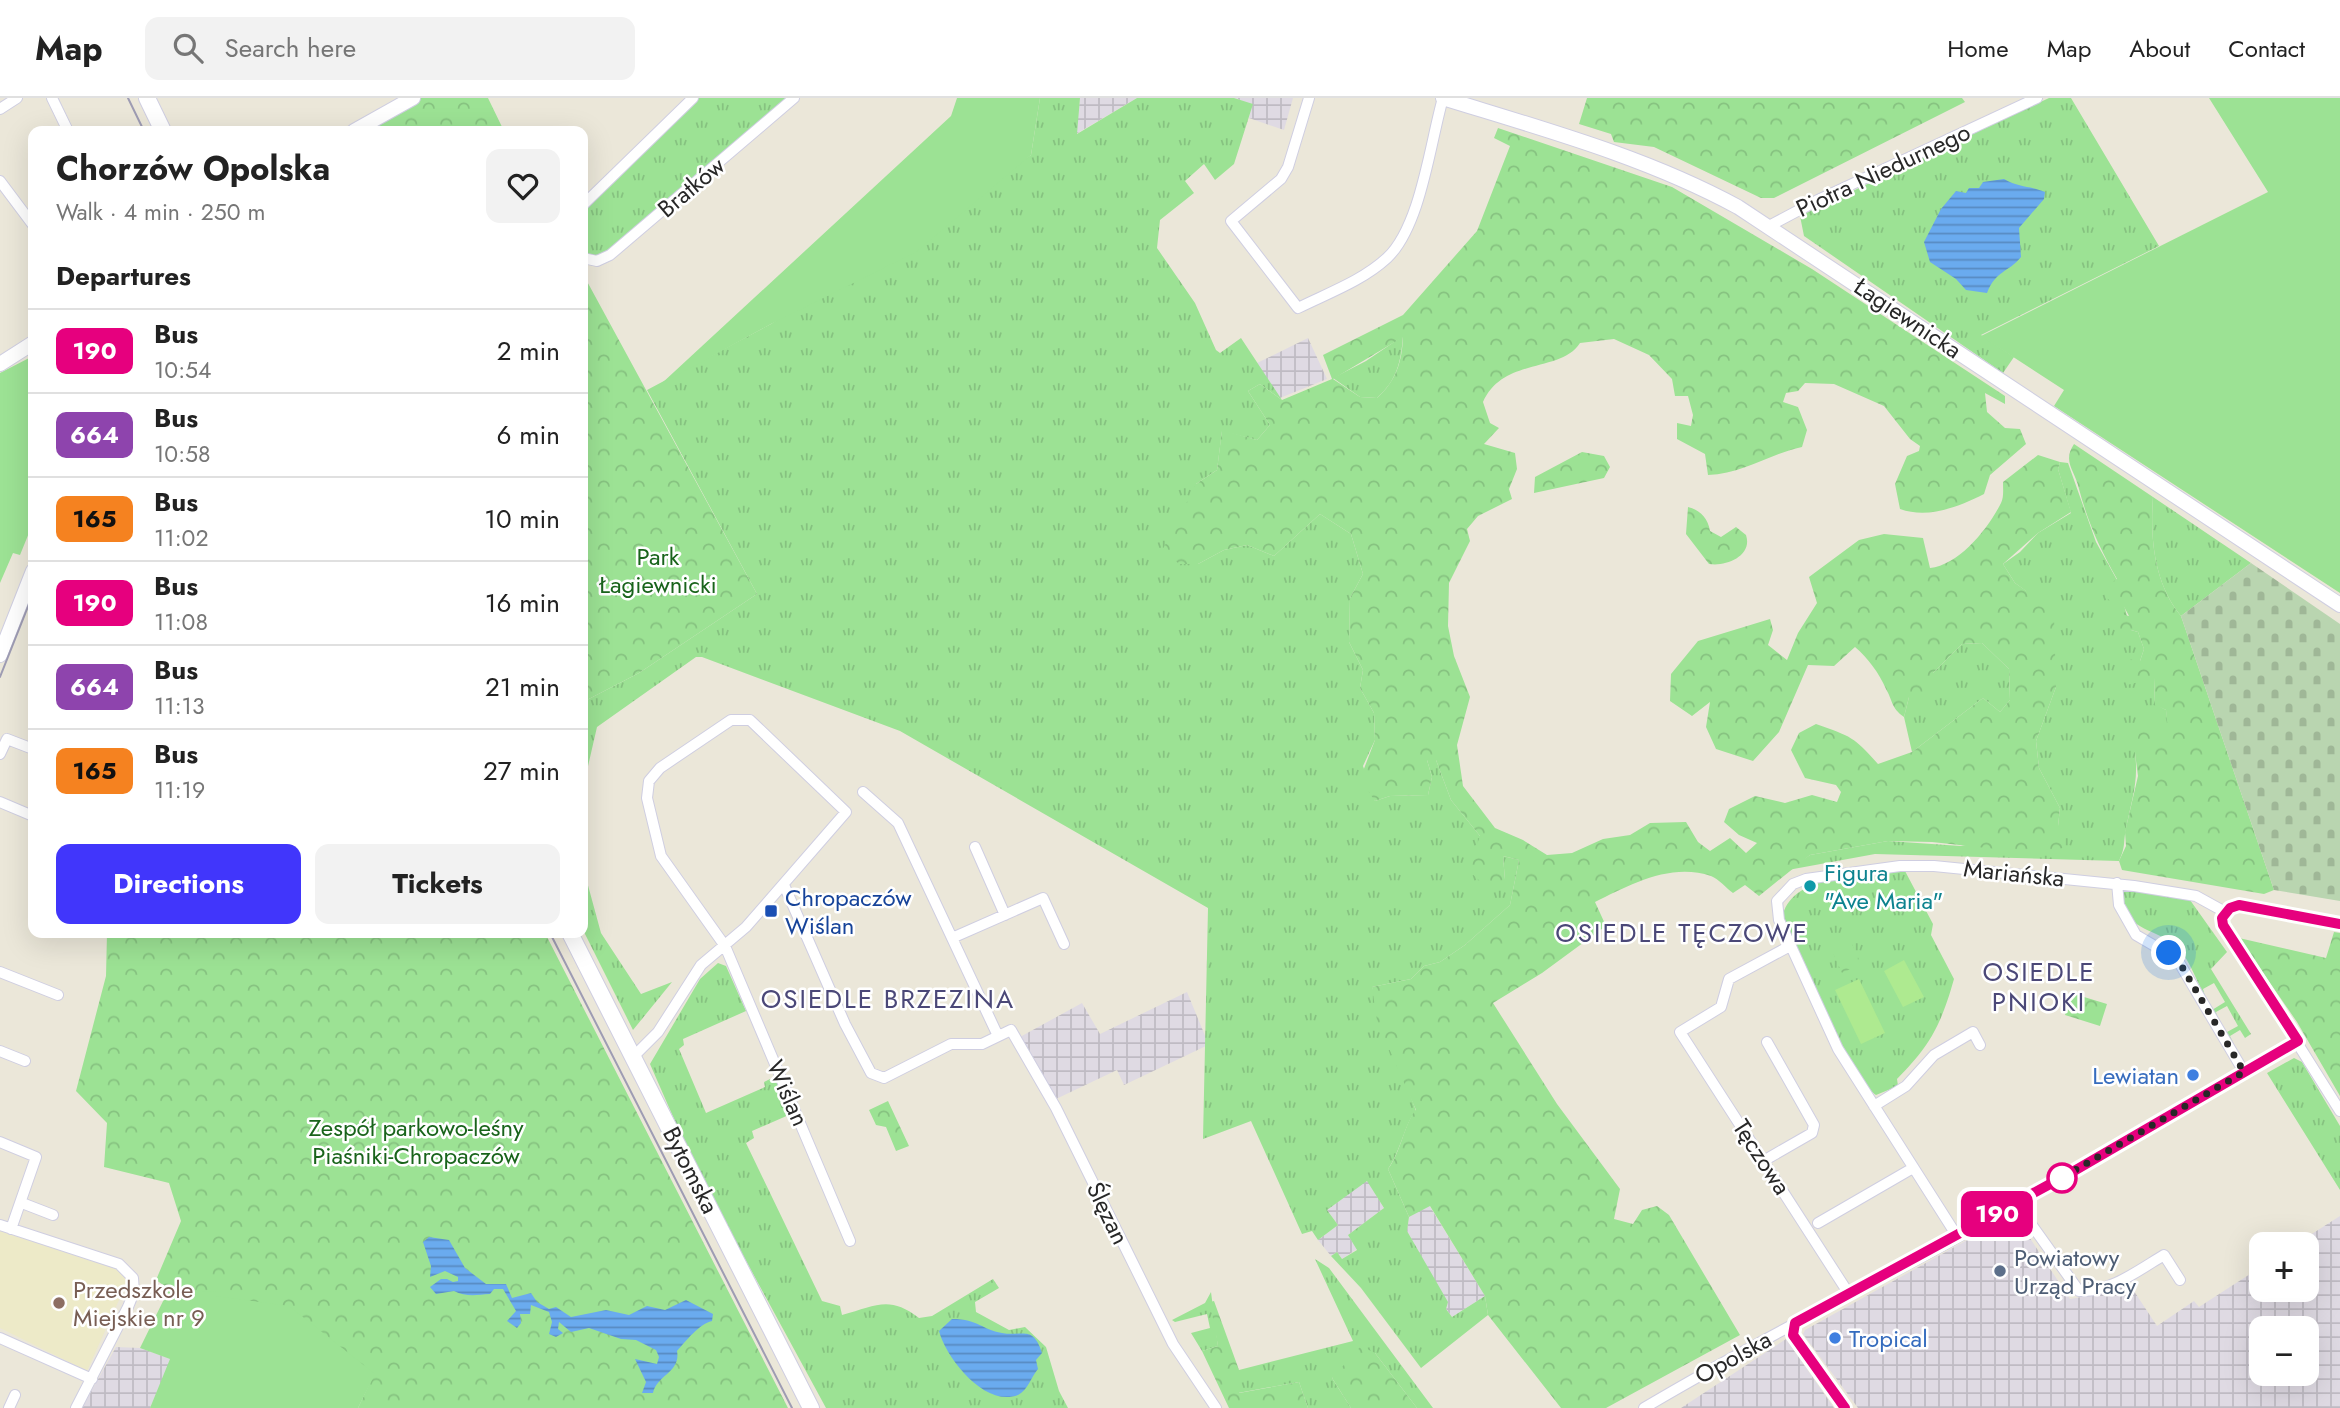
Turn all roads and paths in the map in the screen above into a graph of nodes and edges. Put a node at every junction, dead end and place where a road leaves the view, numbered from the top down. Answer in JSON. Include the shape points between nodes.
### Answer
{"nodes":[{"id":1,"x":17,"y":98,"type":"edge"},
{"id":2,"x":52,"y":98,"type":"edge"},
{"id":3,"x":147,"y":98,"type":"edge"},
{"id":4,"x":414,"y":98,"type":"edge"},
{"id":5,"x":693,"y":98,"type":"edge"},
{"id":6,"x":794,"y":98,"type":"edge"},
{"id":7,"x":1309,"y":98,"type":"edge"},
{"id":8,"x":1443,"y":98,"type":"edge"},
{"id":9,"x":2037,"y":98,"type":"edge"},
{"id":10,"x":0,"y":109,"type":"edge"},
{"id":11,"x":66,"y":126,"type":"edge"},
{"id":12,"x":161,"y":126,"type":"edge"},
{"id":13,"x":363,"y":126,"type":"edge"},
{"id":14,"x":0,"y":181,"type":"edge"},
{"id":15,"x":588,"y":200,"type":"edge"},
{"id":16,"x":28,"y":218,"type":"edge"},
{"id":17,"x":1769,"y":226,"type":"junction"},
{"id":18,"x":588,"y":259,"type":"edge"},
{"id":19,"x":28,"y":346,"type":"edge"},
{"id":20,"x":0,"y":364,"type":"edge"},
{"id":21,"x":28,"y":584,"type":"edge"},
{"id":22,"x":2340,"y":605,"type":"edge"},
{"id":23,"x":0,"y":655,"type":"edge"},
{"id":24,"x":28,"y":747,"type":"edge"},
{"id":25,"x":0,"y":754,"type":"edge"},
{"id":26,"x":863,"y":792,"type":"dead end"},
{"id":27,"x":0,"y":802,"type":"edge"},
{"id":28,"x":28,"y":814,"type":"edge"},
{"id":29,"x":975,"y":847,"type":"dead end"},
{"id":30,"x":2117,"y":883,"type":"junction"},
{"id":31,"x":784,"y":884,"type":"junction"},
{"id":32,"x":2225,"y":912,"type":"junction"},
{"id":33,"x":1005,"y":915,"type":"junction"},
{"id":34,"x":2340,"y":924,"type":"edge"},
{"id":35,"x":572,"y":938,"type":"edge"},
{"id":36,"x":952,"y":938,"type":"junction"},
{"id":37,"x":1064,"y":944,"type":"dead end"},
{"id":38,"x":725,"y":946,"type":"junction"},
{"id":39,"x":1790,"y":946,"type":"junction"},
{"id":40,"x":0,"y":972,"type":"edge"},
{"id":41,"x":58,"y":995,"type":"dead end"},
{"id":42,"x":998,"y":1036,"type":"junction"},
{"id":43,"x":2298,"y":1041,"type":"junction"},
{"id":44,"x":1767,"y":1042,"type":"dead end"},
{"id":45,"x":1980,"y":1045,"type":"dead end"},
{"id":46,"x":0,"y":1051,"type":"edge"},
{"id":47,"x":634,"y":1056,"type":"junction"},
{"id":48,"x":25,"y":1061,"type":"dead end"},
{"id":49,"x":2244,"y":1072,"type":"junction"},
{"id":50,"x":1874,"y":1106,"type":"junction"},
{"id":51,"x":2340,"y":1111,"type":"edge"},
{"id":52,"x":0,"y":1142,"type":"edge"},
{"id":53,"x":1765,"y":1160,"type":"junction"},
{"id":54,"x":1913,"y":1168,"type":"junction"},
{"id":55,"x":22,"y":1203,"type":"junction"},
{"id":56,"x":2016,"y":1203,"type":"junction"},
{"id":57,"x":53,"y":1215,"type":"dead end"},
{"id":58,"x":1818,"y":1223,"type":"dead end"},
{"id":59,"x":6,"y":1227,"type":"edge"},
{"id":60,"x":1957,"y":1236,"type":"junction"},
{"id":61,"x":850,"y":1241,"type":"dead end"},
{"id":62,"x":2180,"y":1280,"type":"dead end"},
{"id":63,"x":1849,"y":1294,"type":"junction"},
{"id":64,"x":1792,"y":1329,"type":"junction"},
{"id":65,"x":0,"y":1338,"type":"edge"},
{"id":66,"x":92,"y":1379,"type":"junction"},
{"id":67,"x":15,"y":1395,"type":"dead end"},
{"id":68,"x":9,"y":1408,"type":"edge"},
{"id":69,"x":76,"y":1408,"type":"edge"},
{"id":70,"x":811,"y":1408,"type":"edge"},
{"id":71,"x":1216,"y":1408,"type":"edge"},
{"id":72,"x":1644,"y":1408,"type":"edge"},
{"id":73,"x":1844,"y":1408,"type":"edge"}],
"edges":[{"from":1,"to":10,"type":"street"},
{"from":2,"to":11,"type":"street"},
{"from":3,"to":12,"type":"main road"},
{"from":4,"to":13,"type":"street"},
{"from":5,"to":15,"type":"street"},
{"from":6,"to":18,"type":"street","name":"Bratków","via":[[610,255],[597,261]]},
{"from":7,"to":8,"type":"street","via":[[1281,179],[1231,221],[1298,308],[1376,267],[1402,237]]},
{"from":8,"to":17,"type":"street","name":"Łagiewnicka","via":[[1663,170]]},
{"from":9,"to":17,"type":"street","name":"Piotra Niedurnego"},
{"from":14,"to":16,"type":"street"},
{"from":17,"to":22,"type":"street","name":"Łagiewnicka"},
{"from":19,"to":20,"type":"street"},
{"from":21,"to":23,"type":"street"},
{"from":24,"to":25,"type":"street","via":[[7,739]]},
{"from":26,"to":36,"type":"street","via":[[898,823]]},
{"from":27,"to":28,"type":"street"},
{"from":29,"to":33,"type":"street"},
{"from":30,"to":32,"type":"street","name":"Mariańska","via":[[2196,896]]},
{"from":30,"to":39,"type":"street","name":"Mariańska","via":[[1934,866],[1806,879],[1793,884],[1777,901]]},
{"from":30,"to":49,"type":"street","via":[[2119,905],[2136,935],[2177,959]]},
{"from":31,"to":38,"type":"street"},
{"from":31,"to":38,"type":"street","name":"Wiślan","via":[[846,812],[754,723],[744,718],[731,720],[654,774],[646,789],[661,856]]},
{"from":31,"to":42,"type":"street","via":[[871,1073],[884,1078],[951,1044],[982,1044]]},
{"from":32,"to":34,"type":"street","via":[[2239,905]]},
{"from":32,"to":43,"type":"street","via":[[2223,925]]},
{"from":33,"to":36,"type":"street"},
{"from":33,"to":37,"type":"street","via":[[1043,898]]},
{"from":35,"to":47,"type":"main road","name":"Bytomska"},
{"from":36,"to":42,"type":"street"},
{"from":38,"to":47,"type":"street","via":[[701,965],[658,1032]]},
{"from":38,"to":61,"type":"street","name":"Wiślan"},
{"from":39,"to":50,"type":"street","name":"Mariańska","via":[[1838,1049]]},
{"from":39,"to":53,"type":"street","name":"Tęczowa","via":[[1729,979],[1721,1007],[1680,1032]]},
{"from":40,"to":41,"type":"street"},
{"from":42,"to":71,"type":"street","name":"Ślęzan","via":[[1011,1030],[1173,1344]]},
{"from":43,"to":49,"type":"street","name":"Opolska"},
{"from":43,"to":51,"type":"street"},
{"from":44,"to":53,"type":"street","via":[[1814,1125],[1811,1133]]},
{"from":45,"to":50,"type":"street","via":[[1973,1032],[1934,1055],[1906,1086]]},
{"from":46,"to":48,"type":"street"},
{"from":47,"to":70,"type":"main road","name":"Bytomska"},
{"from":49,"to":56,"type":"street","name":"Opolska"},
{"from":50,"to":54,"type":"street","name":"Mariańska"},
{"from":52,"to":55,"type":"street","via":[[36,1157]]},
{"from":53,"to":63,"type":"street","name":"Tęczowa"},
{"from":54,"to":58,"type":"street"},
{"from":54,"to":60,"type":"street","name":"Mariańska"},
{"from":55,"to":57,"type":"street"},
{"from":55,"to":59,"type":"street"},
{"from":56,"to":60,"type":"street","name":"Opolska"},
{"from":56,"to":62,"type":"street","via":[[2079,1291],[2099,1289],[2164,1255]]},
{"from":59,"to":66,"type":"street","via":[[119,1264],[133,1278],[128,1307]]},
{"from":60,"to":63,"type":"street","name":"Opolska"},
{"from":63,"to":64,"type":"street","name":"Opolska","via":[[1801,1319]]},
{"from":64,"to":72,"type":"street","name":"Opolska","via":[[1752,1345]]},
{"from":64,"to":73,"type":"street"},
{"from":65,"to":66,"type":"street"},
{"from":66,"to":69,"type":"street"},
{"from":67,"to":68,"type":"street"}]}
